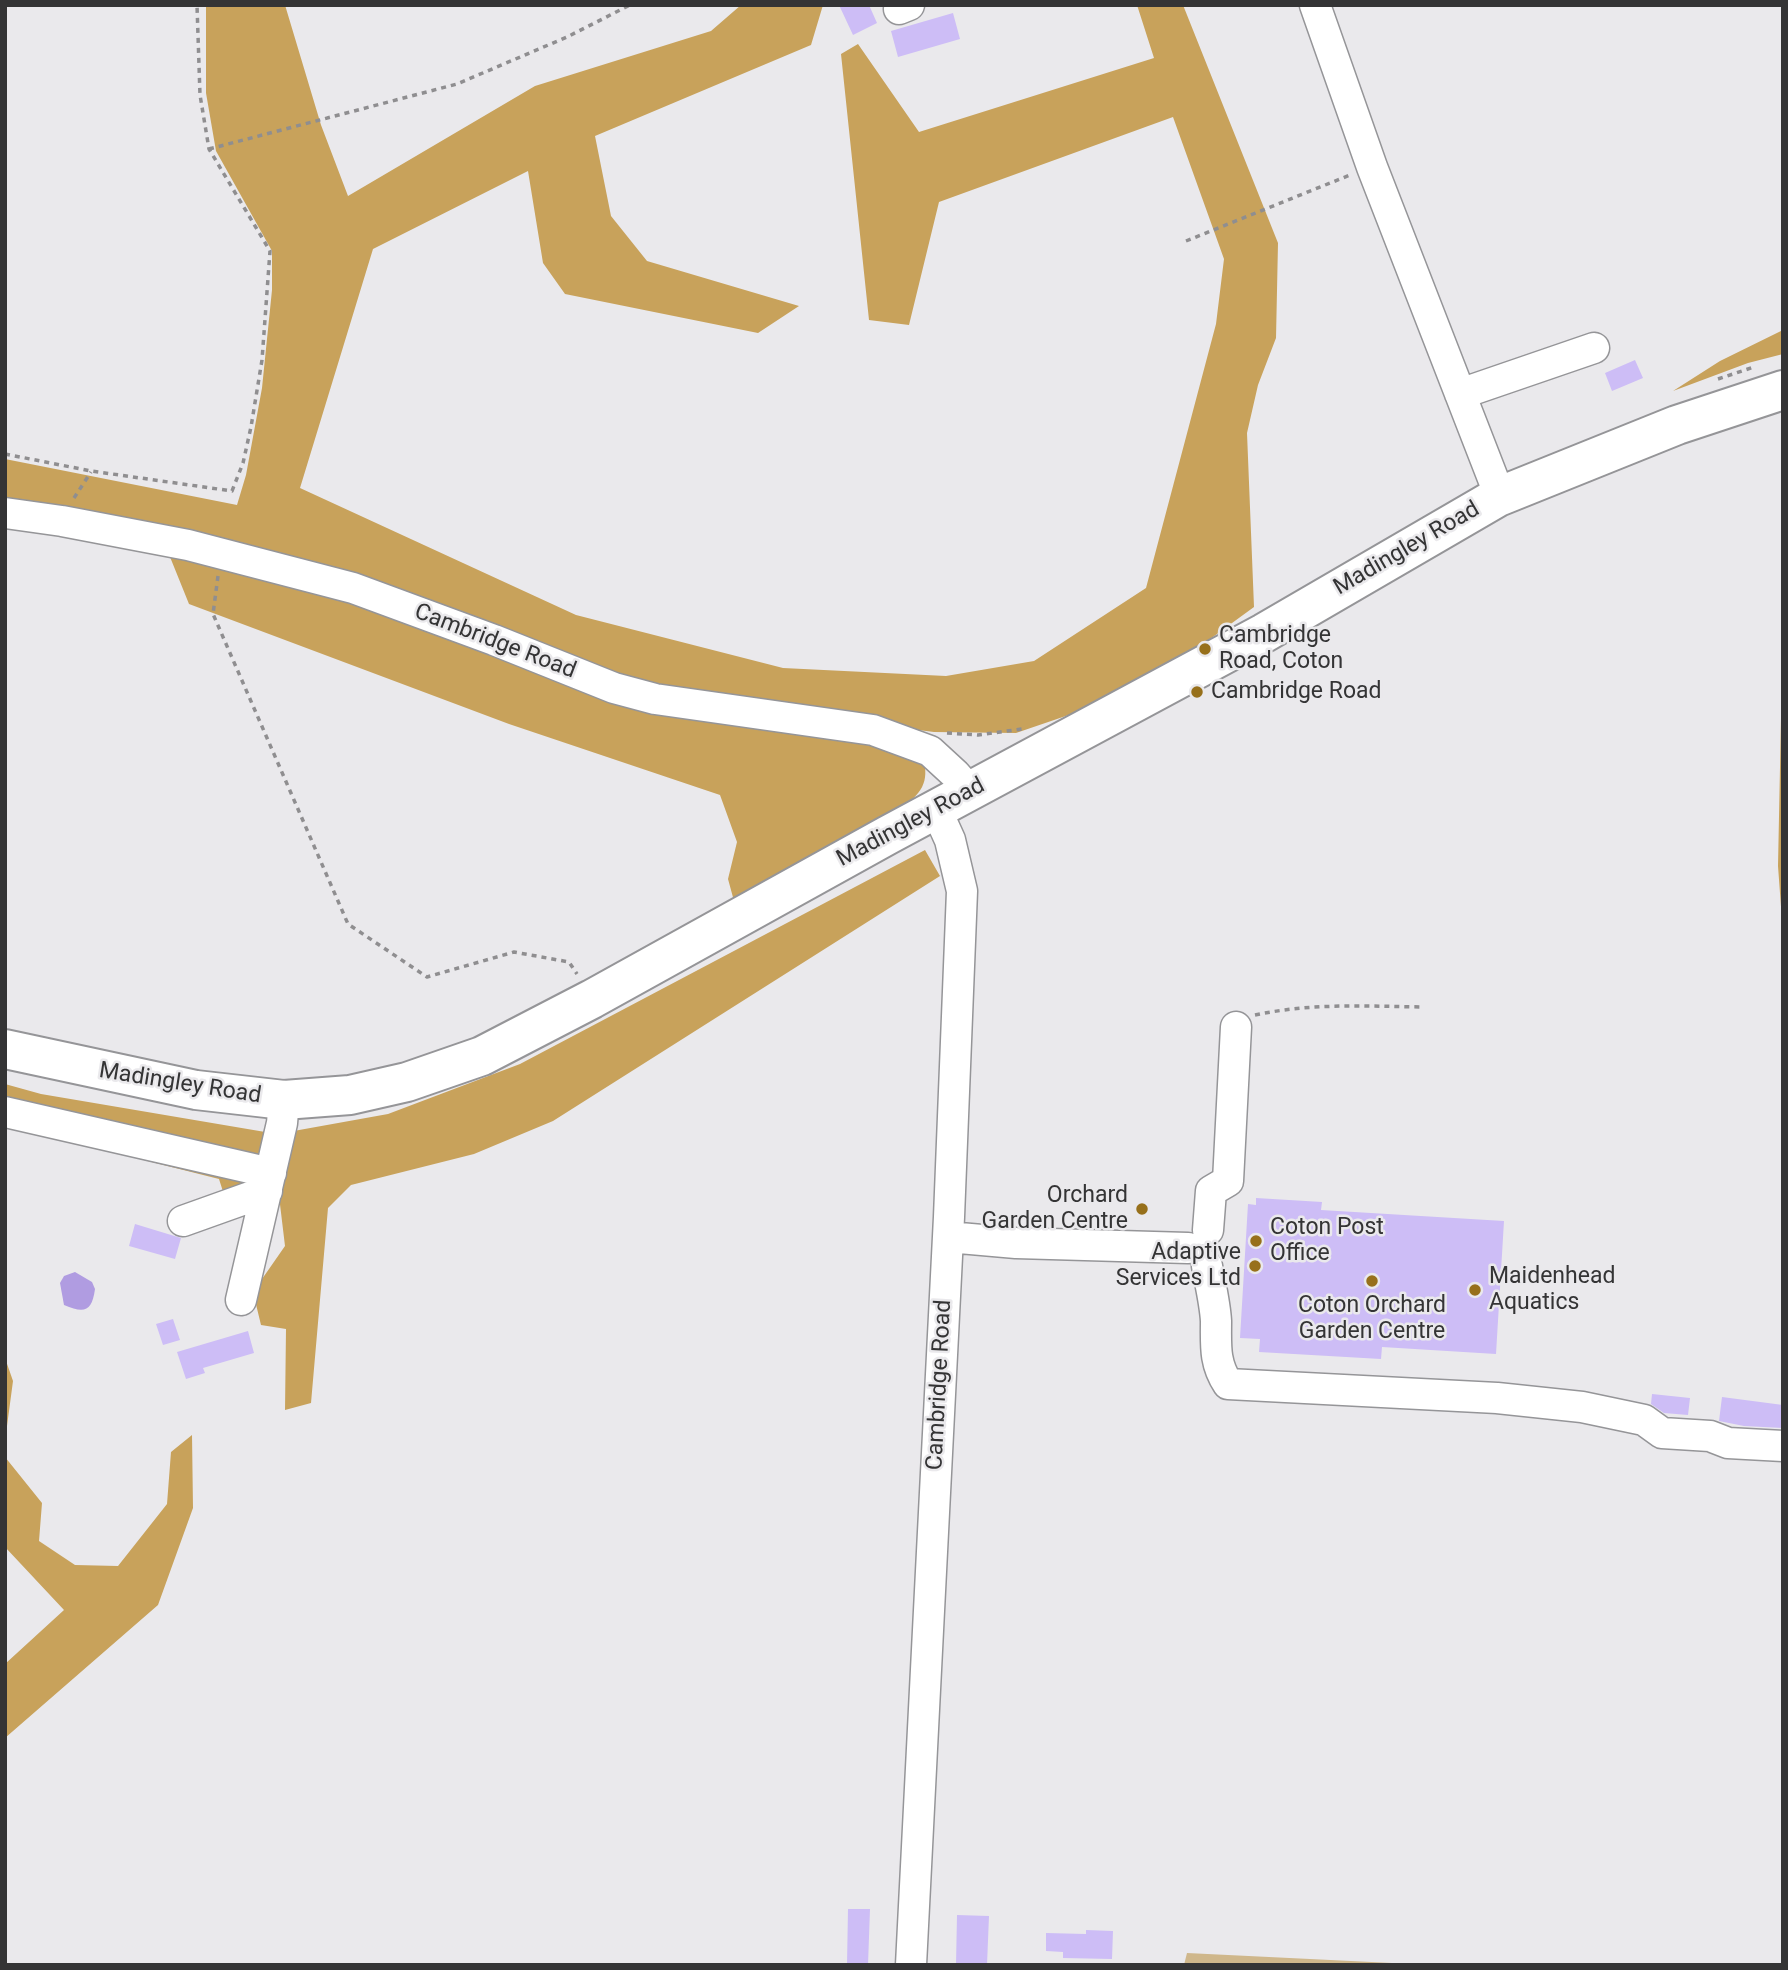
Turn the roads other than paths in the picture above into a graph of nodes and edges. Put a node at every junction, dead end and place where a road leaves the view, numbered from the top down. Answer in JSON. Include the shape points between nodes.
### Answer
{"nodes":[{"id":1,"x":1315,"y":5,"type":"edge"},
{"id":2,"x":1594,"y":348,"type":"dead end"},
{"id":3,"x":1783,"y":390,"type":"edge"},
{"id":4,"x":1460,"y":394,"type":"junction"},
{"id":5,"x":1498,"y":497,"type":"junction"},
{"id":6,"x":5,"y":513,"type":"edge"},
{"id":7,"x":970,"y":791,"type":"junction"},
{"id":8,"x":936,"y":809,"type":"junction"},
{"id":9,"x":1236,"y":1027,"type":"road end"},
{"id":10,"x":5,"y":1049,"type":"edge"},
{"id":11,"x":284,"y":1100,"type":"junction"},
{"id":12,"x":5,"y":1112,"type":"edge"},
{"id":13,"x":269,"y":1182,"type":"junction"},
{"id":14,"x":183,"y":1221,"type":"dead end"},
{"id":15,"x":948,"y":1237,"type":"junction"},
{"id":16,"x":1198,"y":1247,"type":"junction"},
{"id":17,"x":241,"y":1300,"type":"dead end"},
{"id":18,"x":1783,"y":1446,"type":"edge"},
{"id":19,"x":911,"y":1965,"type":"edge"}],
"edges":[{"from":1,"to":4,"type":"street"},
{"from":2,"to":4,"type":"street"},
{"from":3,"to":5,"type":"highway","name":"Madingley Road","via":[[1677,425]]},
{"from":4,"to":5,"type":"street"},
{"from":5,"to":7,"type":"highway","name":"Madingley Road","via":[[1264,633]]},
{"from":6,"to":7,"type":"street","name":"Cambridge Road","via":[[188,545],[353,588],[614,688],[655,699],[873,730],[930,751]]},
{"from":7,"to":8,"type":"highway","name":"Madingley Road"},
{"from":8,"to":11,"type":"highway","name":"Madingley Road","via":[[482,1056],[407,1082],[350,1095]]},
{"from":8,"to":15,"type":"street","name":"Cambridge Road","via":[[950,840],[962,891]]},
{"from":9,"to":16,"type":"street","via":[[1228,1181],[1211,1191]]},
{"from":10,"to":11,"type":"highway","name":"Madingley Road","via":[[196,1090]]},
{"from":11,"to":13,"type":"street"},
{"from":12,"to":13,"type":"street"},
{"from":13,"to":14,"type":"street"},
{"from":13,"to":17,"type":"street"},
{"from":15,"to":16,"type":"street","via":[[1016,1243],[1065,1227]]},
{"from":15,"to":19,"type":"street","name":"Cambridge Road"},
{"from":16,"to":18,"type":"street","via":[[1216,1319],[1219,1370],[1228,1384],[1497,1398],[1644,1420],[1662,1433]]}]}
